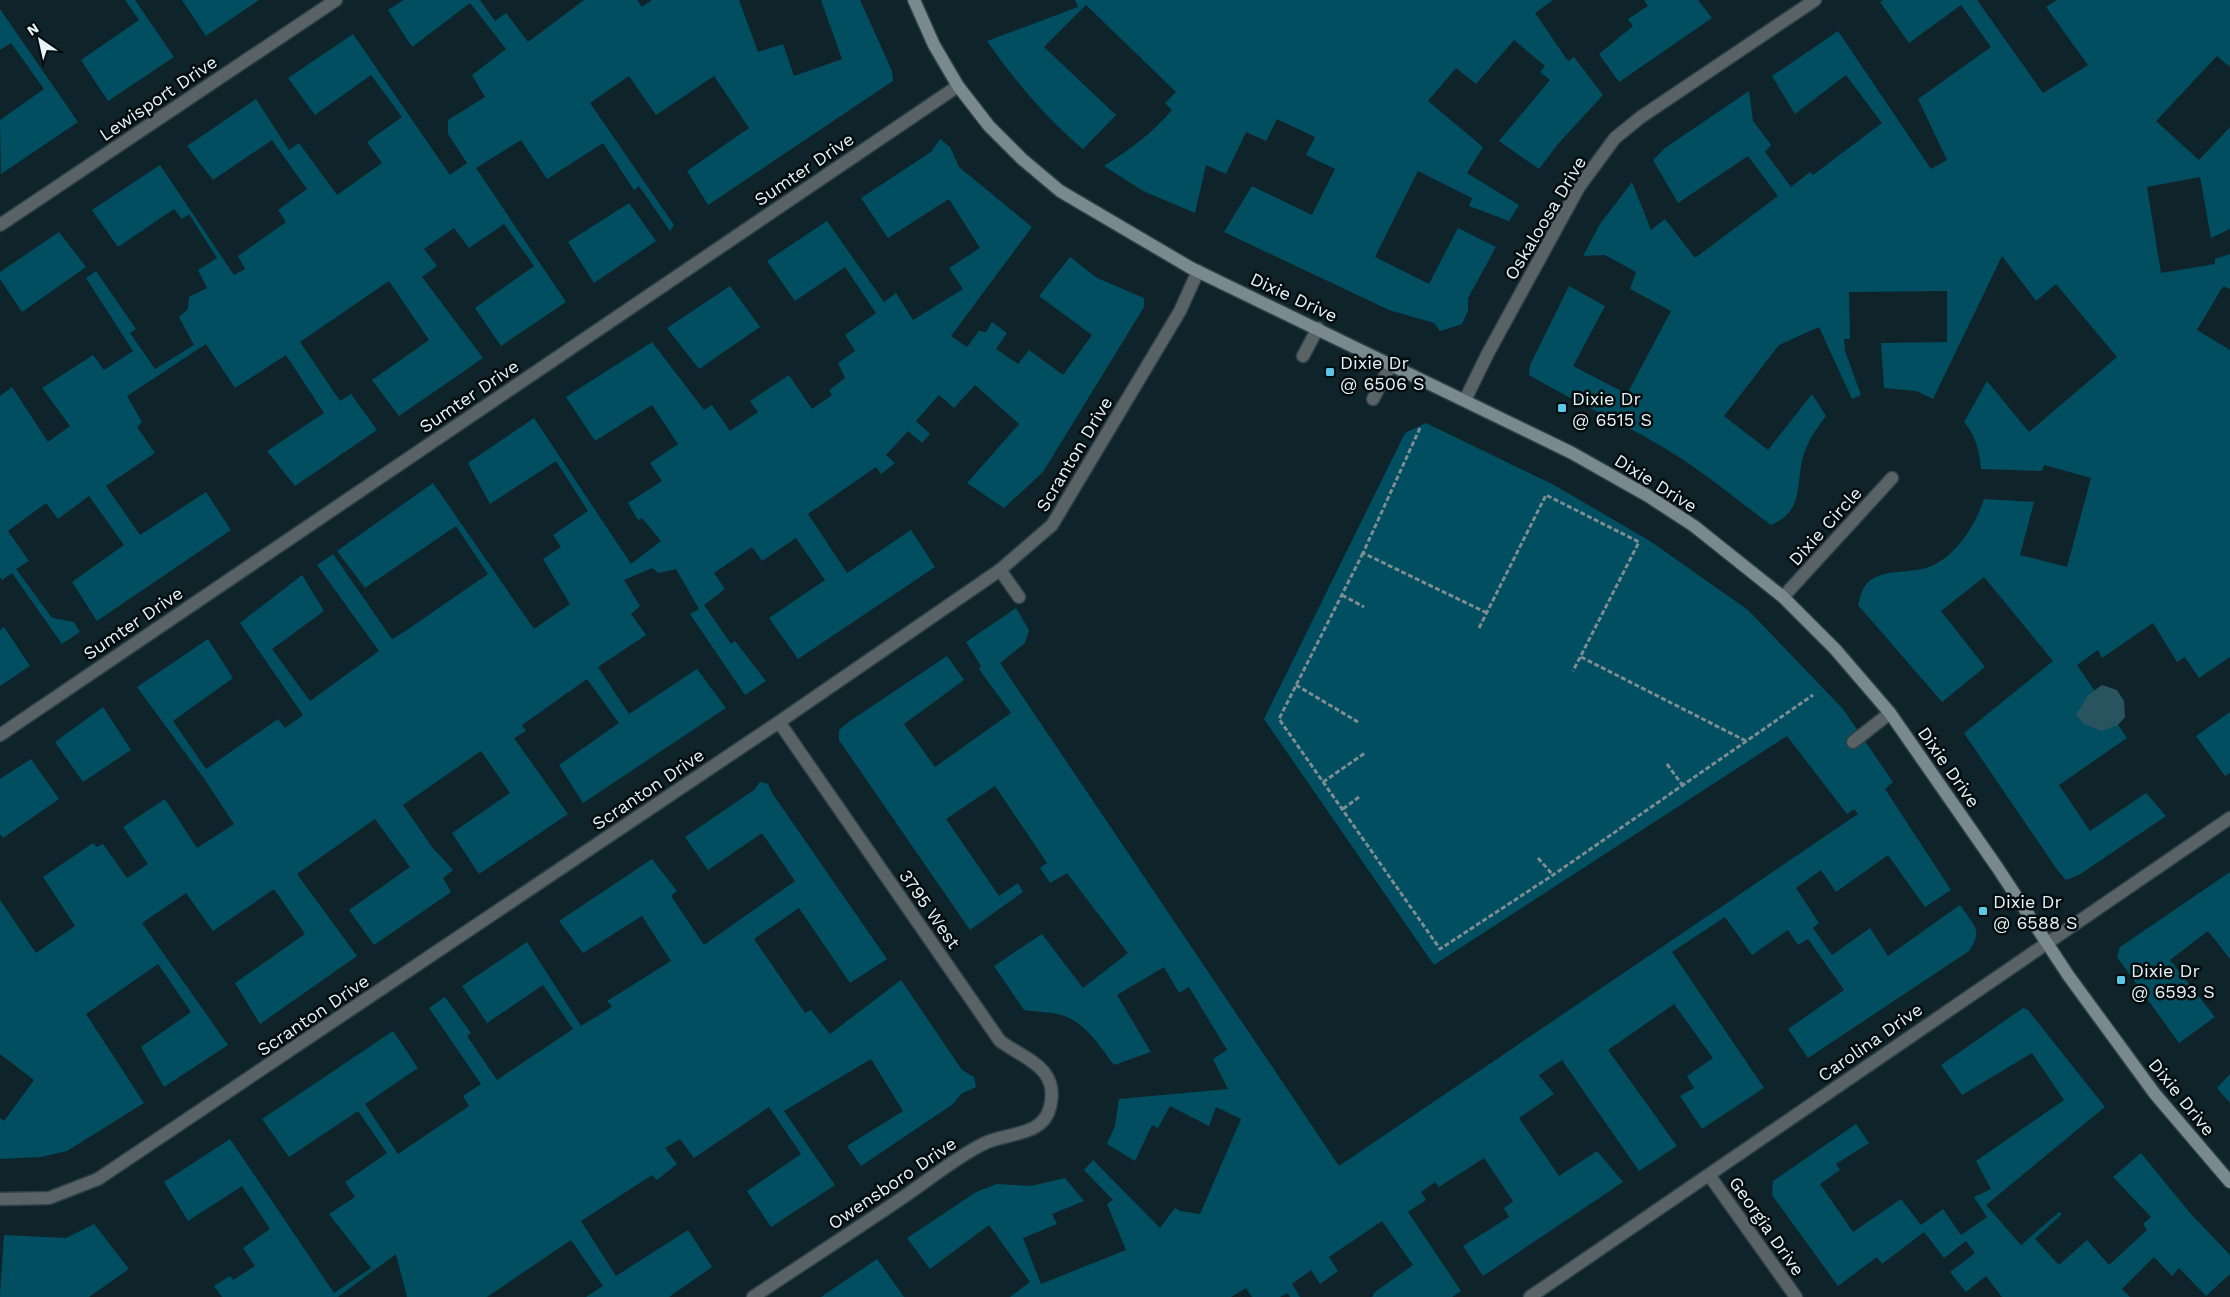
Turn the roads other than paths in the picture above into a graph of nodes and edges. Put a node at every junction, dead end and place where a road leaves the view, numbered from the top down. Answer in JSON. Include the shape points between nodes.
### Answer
{"nodes":[{"id":1,"x":336,"y":0,"type":"edge"},
{"id":2,"x":914,"y":0,"type":"edge"},
{"id":3,"x":1815,"y":0,"type":"edge"},
{"id":4,"x":958,"y":86,"type":"junction"},
{"id":5,"x":0,"y":225,"type":"edge"},
{"id":6,"x":1198,"y":271,"type":"junction"},
{"id":7,"x":1318,"y":328,"type":"junction"},
{"id":8,"x":1303,"y":356,"type":"dead end"},
{"id":9,"x":1391,"y":364,"type":"junction"},
{"id":10,"x":1373,"y":399,"type":"dead end"},
{"id":11,"x":1465,"y":400,"type":"junction"},
{"id":12,"x":1892,"y":478,"type":"dead end"},
{"id":13,"x":1000,"y":570,"type":"junction"},
{"id":14,"x":1019,"y":597,"type":"dead end"},
{"id":15,"x":1783,"y":597,"type":"junction"},
{"id":16,"x":1890,"y":713,"type":"junction"},
{"id":17,"x":779,"y":722,"type":"junction"},
{"id":18,"x":0,"y":735,"type":"edge"},
{"id":19,"x":1853,"y":742,"type":"dead end"},
{"id":20,"x":2230,"y":818,"type":"edge"},
{"id":21,"x":2046,"y":942,"type":"junction"},
{"id":22,"x":1050,"y":1108,"type":"joint"},
{"id":23,"x":1709,"y":1175,"type":"junction"},
{"id":24,"x":2230,"y":1182,"type":"edge"},
{"id":25,"x":0,"y":1199,"type":"edge"},
{"id":26,"x":753,"y":1297,"type":"edge"},
{"id":27,"x":1530,"y":1297,"type":"edge"},
{"id":28,"x":1796,"y":1297,"type":"edge"}],
"edges":[{"from":1,"to":5,"type":"street","name":"Lewisport Drive"},
{"from":2,"to":4,"type":"street","name":"Dixie Drive","via":[[934,45]]},
{"from":3,"to":11,"type":"street","name":"Oskaloosa Drive","via":[[1641,117],[1615,138],[1579,187]]},
{"from":4,"to":6,"type":"street","name":"Dixie Drive","via":[[1022,159],[1060,191]]},
{"from":4,"to":18,"type":"street","name":"Sumter Drive"},
{"from":6,"to":7,"type":"street","name":"Dixie Drive"},
{"from":6,"to":13,"type":"street","name":"Scranton Drive","via":[[1175,319],[1052,525]]},
{"from":7,"to":8,"type":"street"},
{"from":7,"to":9,"type":"street","name":"Dixie Drive"},
{"from":9,"to":10,"type":"street"},
{"from":9,"to":11,"type":"street","name":"Dixie Drive"},
{"from":11,"to":15,"type":"street","name":"Dixie Drive","via":[[1572,453],[1648,496],[1694,526]]},
{"from":12,"to":15,"type":"street","name":"Dixie Circle"},
{"from":13,"to":14,"type":"street"},
{"from":13,"to":17,"type":"street","name":"Scranton Drive"},
{"from":15,"to":16,"type":"street","name":"Dixie Drive","via":[[1836,649]]},
{"from":16,"to":19,"type":"street"},
{"from":16,"to":21,"type":"street","name":"Dixie Drive"},
{"from":17,"to":22,"type":"street","name":"3795 West","via":[[1000,1041],[1038,1063],[1047,1076],[1052,1094]]},
{"from":17,"to":25,"type":"street","name":"Scranton Drive","via":[[98,1179],[48,1198]]},
{"from":20,"to":21,"type":"street","name":"Carolina Drive"},
{"from":21,"to":23,"type":"street","name":"Carolina Drive"},
{"from":21,"to":24,"type":"street","name":"Dixie Drive","via":[[2155,1094]]},
{"from":22,"to":26,"type":"street","name":"Owensboro Drive","via":[[1042,1123],[1030,1131],[981,1144]]},
{"from":23,"to":27,"type":"street","name":"Carolina Drive"},
{"from":23,"to":28,"type":"street","name":"Georgia Drive"}]}
